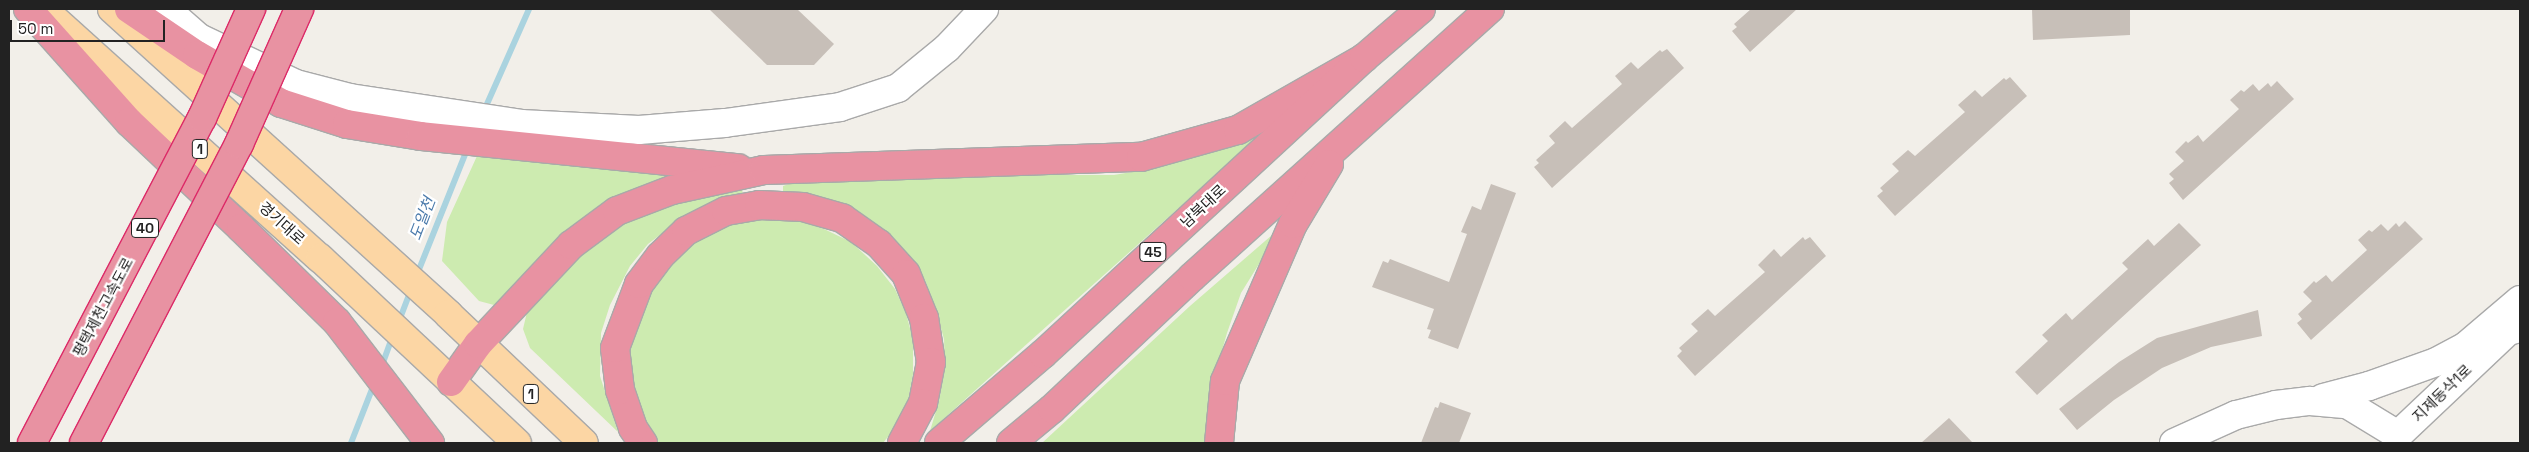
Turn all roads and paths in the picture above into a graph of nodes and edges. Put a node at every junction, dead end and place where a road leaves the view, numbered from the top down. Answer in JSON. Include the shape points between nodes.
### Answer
{"nodes":[{"id":1,"x":28,"y":9,"type":"edge"},
{"id":2,"x":43,"y":9,"type":"edge"},
{"id":3,"x":112,"y":9,"type":"edge"},
{"id":4,"x":129,"y":9,"type":"edge"},
{"id":5,"x":166,"y":9,"type":"edge"},
{"id":6,"x":251,"y":9,"type":"edge"},
{"id":7,"x":299,"y":9,"type":"edge"},
{"id":8,"x":984,"y":9,"type":"edge"},
{"id":9,"x":1421,"y":9,"type":"edge"},
{"id":10,"x":1490,"y":9,"type":"edge"},
{"id":11,"x":1364,"y":58,"type":"junction"},
{"id":12,"x":518,"y":135,"type":"junction"},
{"id":13,"x":1344,"y":139,"type":"junction"},
{"id":14,"x":764,"y":170,"type":"junction"},
{"id":15,"x":2520,"y":302,"type":"edge"},
{"id":16,"x":2514,"y":330,"type":"edge"},
{"id":17,"x":478,"y":344,"type":"junction"},
{"id":18,"x":451,"y":382,"type":"junction"},
{"id":19,"x":2310,"y":401,"type":"junction"},
{"id":20,"x":32,"y":443,"type":"edge"},
{"id":21,"x":84,"y":443,"type":"edge"},
{"id":22,"x":430,"y":443,"type":"edge"},
{"id":23,"x":517,"y":443,"type":"edge"},
{"id":24,"x":584,"y":443,"type":"edge"},
{"id":25,"x":643,"y":443,"type":"edge"},
{"id":26,"x":902,"y":443,"type":"edge"},
{"id":27,"x":939,"y":443,"type":"edge"},
{"id":28,"x":1011,"y":443,"type":"edge"},
{"id":29,"x":1219,"y":443,"type":"edge"},
{"id":30,"x":2174,"y":443,"type":"edge"}],
"edges":[{"from":1,"to":22,"type":"highway","via":[[129,122],[337,322]]},
{"from":2,"to":18,"type":"main road","name":"경기대로","number":"1"},
{"from":3,"to":17,"type":"main road","number":"1"},
{"from":4,"to":12,"type":"highway","via":[[197,56],[280,103],[347,124],[421,136]]},
{"from":5,"to":12,"type":"street","via":[[199,38],[296,84],[350,98],[423,110]]},
{"from":6,"to":20,"type":"highway","name":"평택제천고속도로","number":"40","bridge":true,"via":[[202,118]]},
{"from":7,"to":21,"type":"highway","bridge":true,"via":[[238,144]]},
{"from":8,"to":12,"type":"street","via":[[947,48],[898,88],[840,107],[725,123]]},
{"from":9,"to":11,"type":"highway","name":"남북대로","number":"45"},
{"from":10,"to":13,"type":"highway"},
{"from":11,"to":14,"type":"highway","via":[[1238,130],[1141,157]]},
{"from":11,"to":27,"type":"highway","name":"남북대로","number":"45","via":[[1050,347]]},
{"from":12,"to":14,"type":"highway"},
{"from":13,"to":28,"type":"highway","via":[[1052,409]]},
{"from":13,"to":29,"type":"highway","via":[[1293,224],[1226,381]]},
{"from":14,"to":17,"type":"highway","via":[[672,190],[617,211],[571,244]]},
{"from":15,"to":16,"type":"street","name":"지제동삭1로"},
{"from":15,"to":19,"type":"street","via":[[2466,346],[2436,362],[2368,386]]},
{"from":16,"to":19,"type":"street","name":"지제동삭1로","via":[[2398,435],[2347,404]]},
{"from":17,"to":18,"type":"highway"},
{"from":17,"to":24,"type":"main road","number":"1"},
{"from":18,"to":23,"type":"main road","name":"경기대로","number":"1"},
{"from":19,"to":30,"type":"street","name":"지제동삭1로","via":[[2236,415]]},
{"from":25,"to":26,"type":"highway","via":[[633,428],[620,390],[614,348],[639,284],[660,256],[686,231],[726,212],[759,204],[803,207],[842,218],[879,244],[906,274],[924,318],[931,362],[923,403]]}]}
